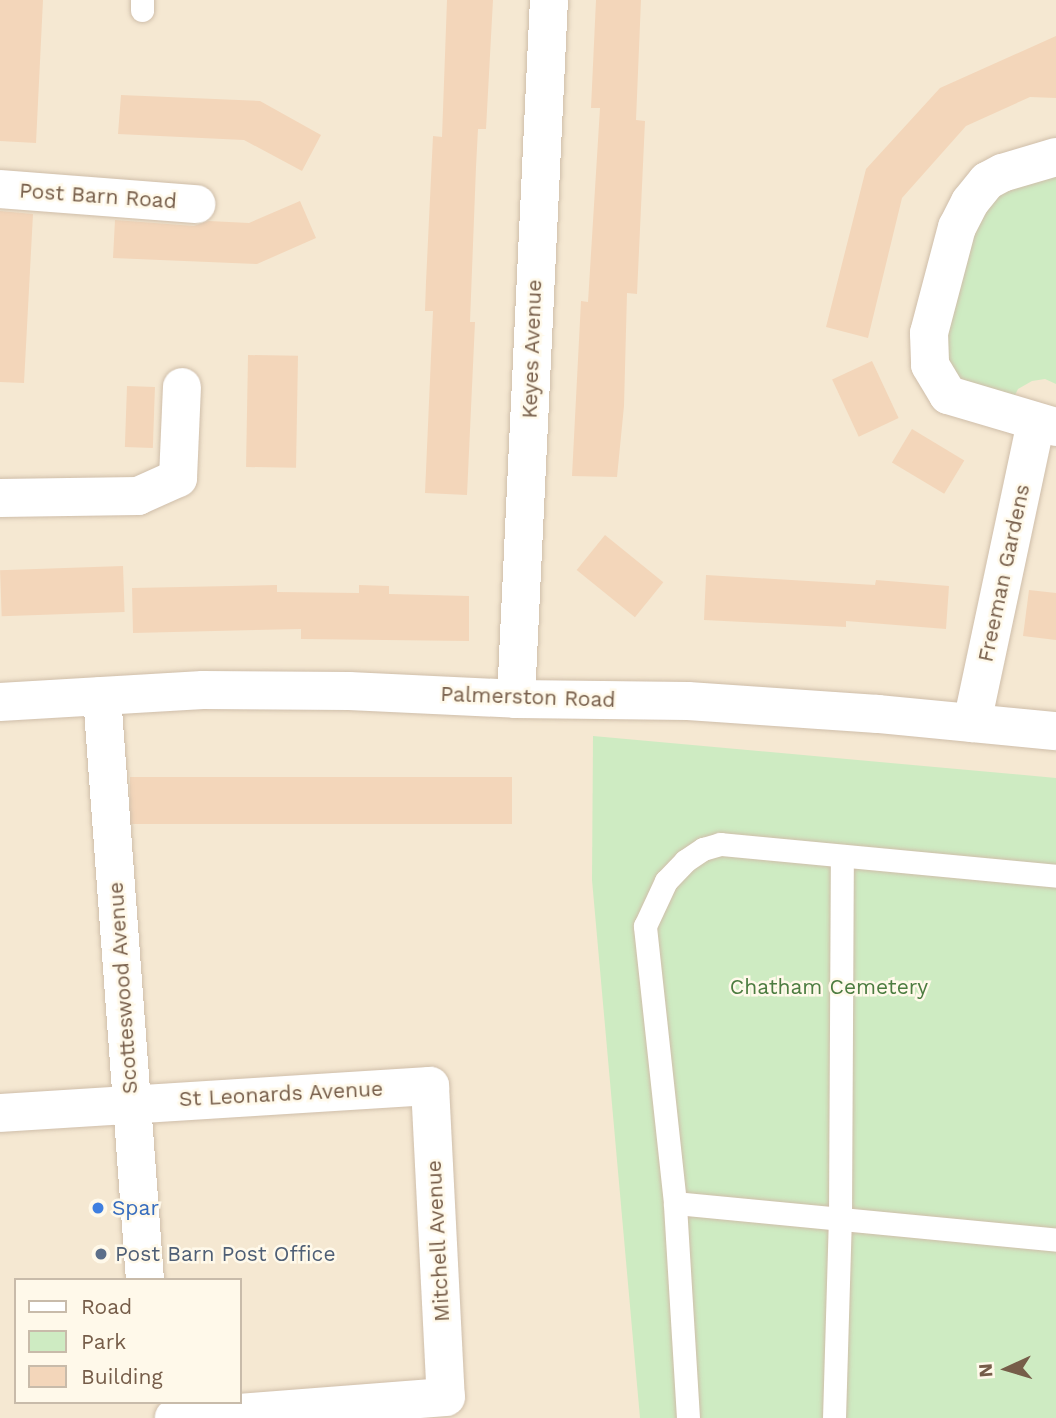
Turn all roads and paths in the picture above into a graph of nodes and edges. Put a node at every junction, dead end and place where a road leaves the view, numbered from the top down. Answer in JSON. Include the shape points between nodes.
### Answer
{"nodes":[{"id":1,"x":549,"y":0,"type":"edge"},
{"id":2,"x":1056,"y":157,"type":"edge"},
{"id":3,"x":0,"y":189,"type":"edge"},
{"id":4,"x":196,"y":204,"type":"dead end"},
{"id":5,"x":182,"y":387,"type":"dead end"},
{"id":6,"x":1046,"y":425,"type":"edge"},
{"id":7,"x":0,"y":498,"type":"edge"},
{"id":8,"x":102,"y":696,"type":"junction"},
{"id":9,"x":516,"y":699,"type":"junction"},
{"id":10,"x":0,"y":702,"type":"edge"},
{"id":11,"x":972,"y":723,"type":"junction"},
{"id":12,"x":1056,"y":731,"type":"edge"},
{"id":13,"x":842,"y":857,"type":"junction"},
{"id":14,"x":1056,"y":876,"type":"edge"},
{"id":15,"x":430,"y":1086,"type":"joint"},
{"id":16,"x":131,"y":1102,"type":"junction"},
{"id":17,"x":0,"y":1112,"type":"edge"},
{"id":18,"x":675,"y":1203,"type":"junction"},
{"id":19,"x":840,"y":1218,"type":"junction"},
{"id":20,"x":1056,"y":1240,"type":"edge"},
{"id":21,"x":145,"y":1278,"type":"edge"},
{"id":22,"x":174,"y":1418,"type":"edge"},
{"id":23,"x":688,"y":1418,"type":"edge"},
{"id":24,"x":834,"y":1418,"type":"edge"}],
"edges":[{"from":1,"to":9,"type":"street","name":"Keyes Avenue"},
{"from":2,"to":6,"type":"street","name":"Freeman Gardens","via":[[1002,173],[987,181],[970,202],[957,227],[929,333],[930,365],[948,395]]},
{"from":3,"to":4,"type":"street","name":"Post Barn Road"},
{"from":5,"to":7,"type":"street","via":[[178,478],[138,496]]},
{"from":6,"to":11,"type":"street","name":"Freeman Gardens"},
{"from":8,"to":9,"type":"street","name":"Palmerston Road","via":[[275,689]]},
{"from":8,"to":10,"type":"street","name":"Palmerston Road"},
{"from":8,"to":16,"type":"street","name":"Scotteswood Avenue"},
{"from":9,"to":11,"type":"street","name":"Palmerston Road","via":[[688,701]]},
{"from":11,"to":12,"type":"street","name":"Palmerston Road"},
{"from":13,"to":14,"type":"lane"},
{"from":13,"to":18,"type":"lane","via":[[720,844],[685,861],[656,897],[645,926]]},
{"from":13,"to":19,"type":"lane"},
{"from":15,"to":16,"type":"street","name":"St Leonards Avenue"},
{"from":15,"to":22,"type":"street","name":"Mitchell Avenue","via":[[446,1397]]},
{"from":16,"to":17,"type":"street","name":"St Leonards Avenue"},
{"from":16,"to":21,"type":"street","name":"Scotteswood Avenue"},
{"from":18,"to":19,"type":"lane"},
{"from":18,"to":23,"type":"lane"},
{"from":19,"to":20,"type":"lane"},
{"from":19,"to":24,"type":"lane"}]}
